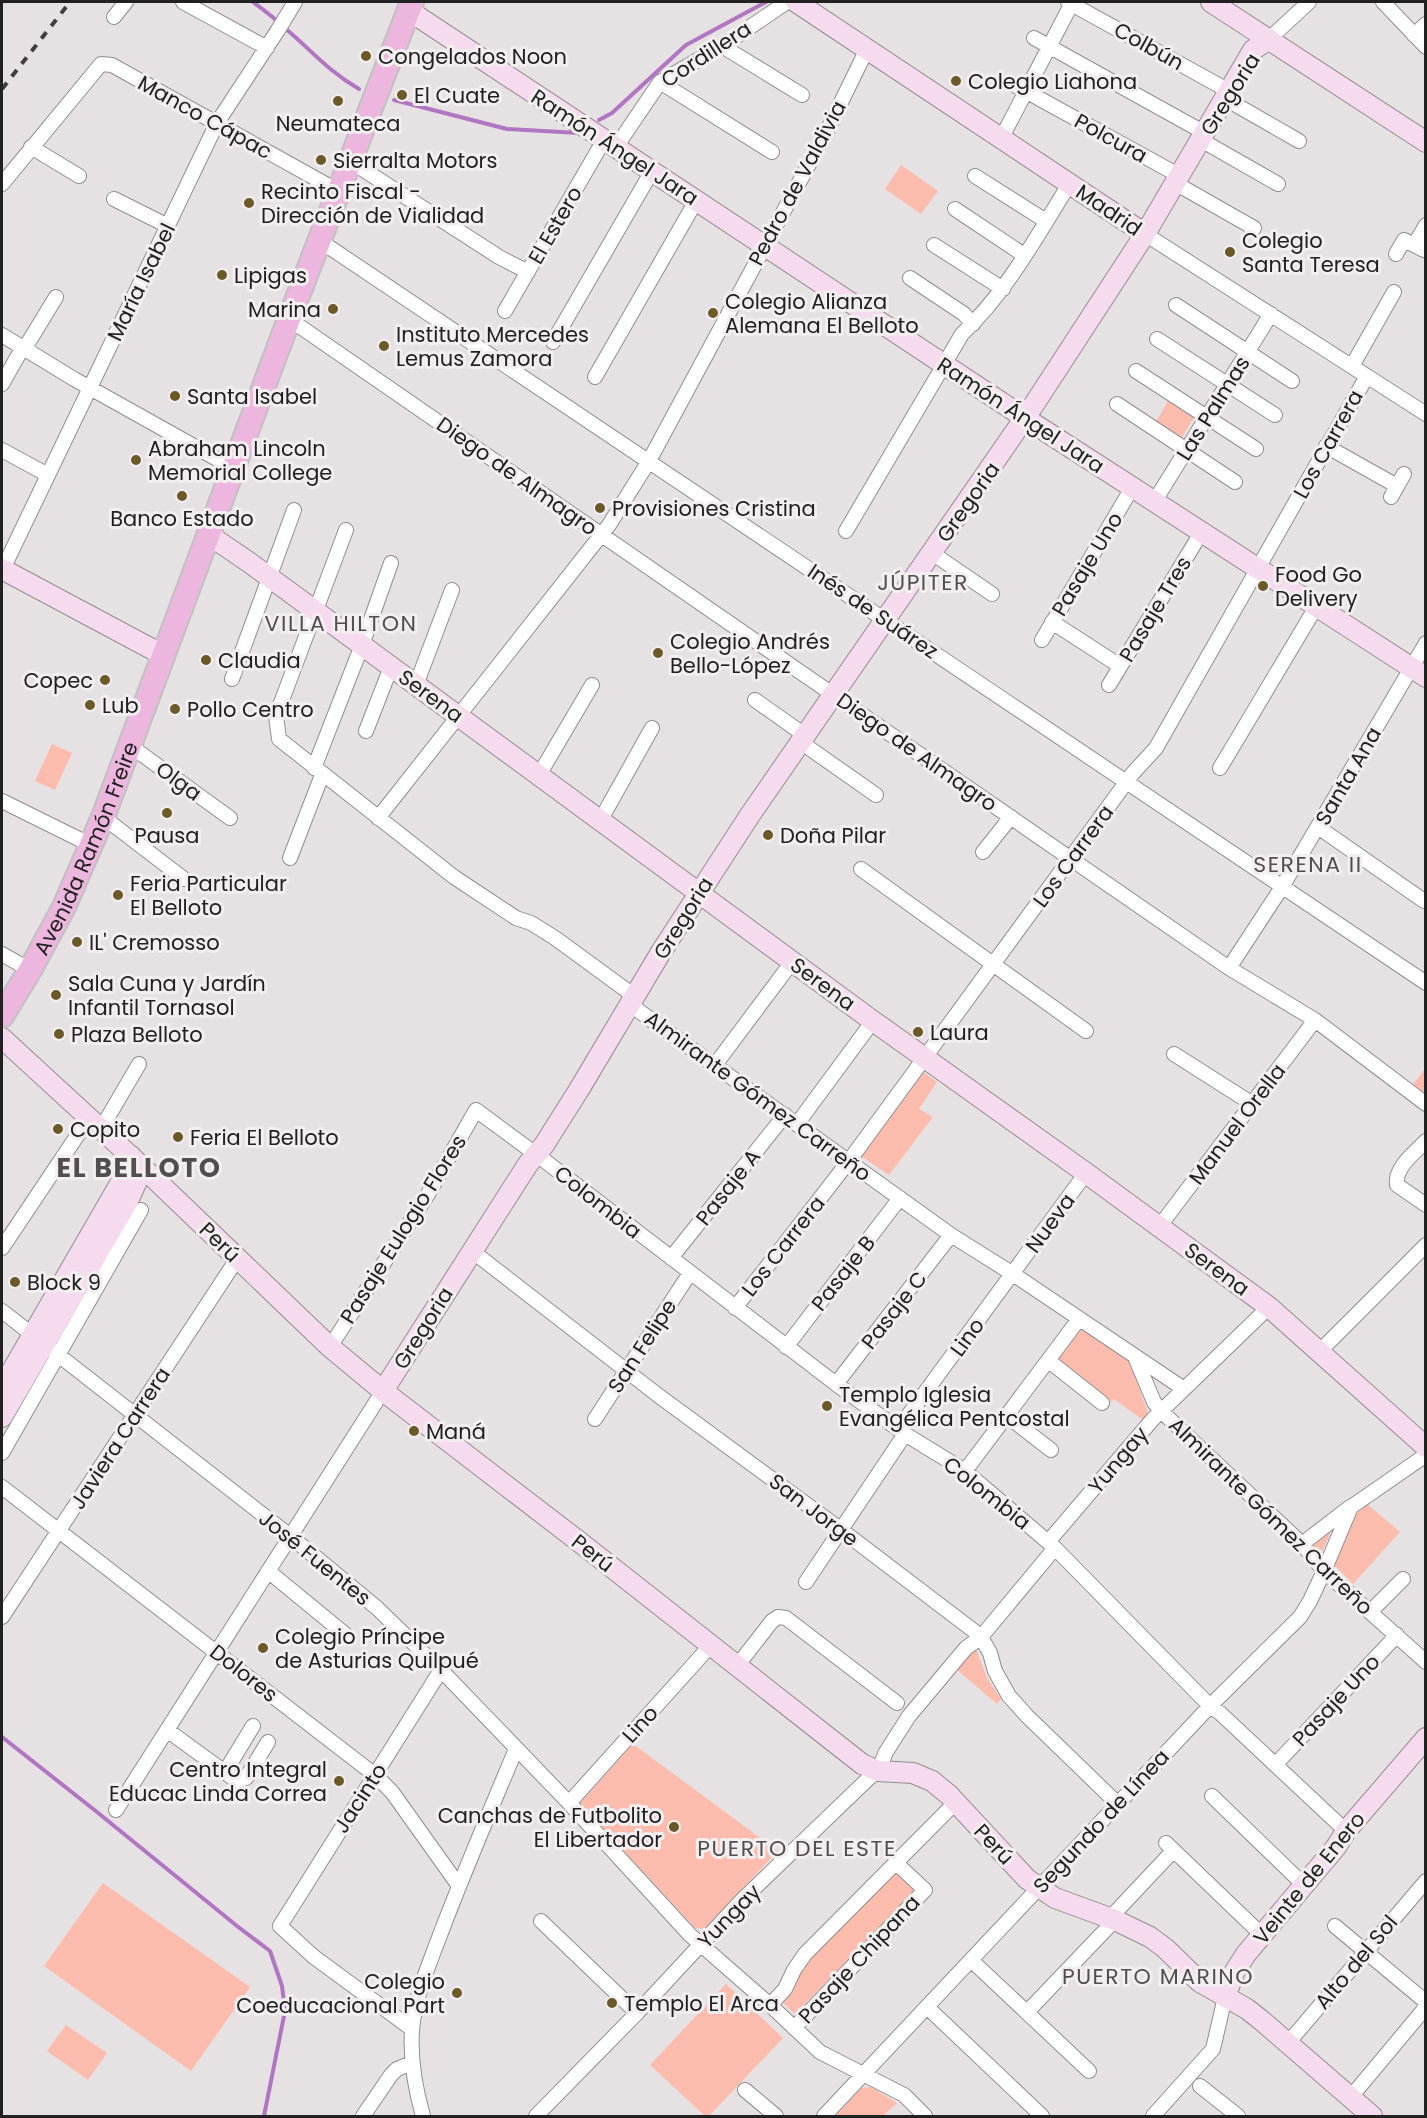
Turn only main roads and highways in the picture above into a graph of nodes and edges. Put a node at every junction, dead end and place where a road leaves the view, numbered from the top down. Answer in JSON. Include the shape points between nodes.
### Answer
{"nodes":[{"id":1,"x":410,"y":6,"type":"edge"},
{"id":2,"x":2,"y":1016,"type":"edge"}],
"edges":[{"from":1,"to":2,"type":"main road","name":"Avenida Ramón Freire","via":[[103,817],[64,907]]}]}
